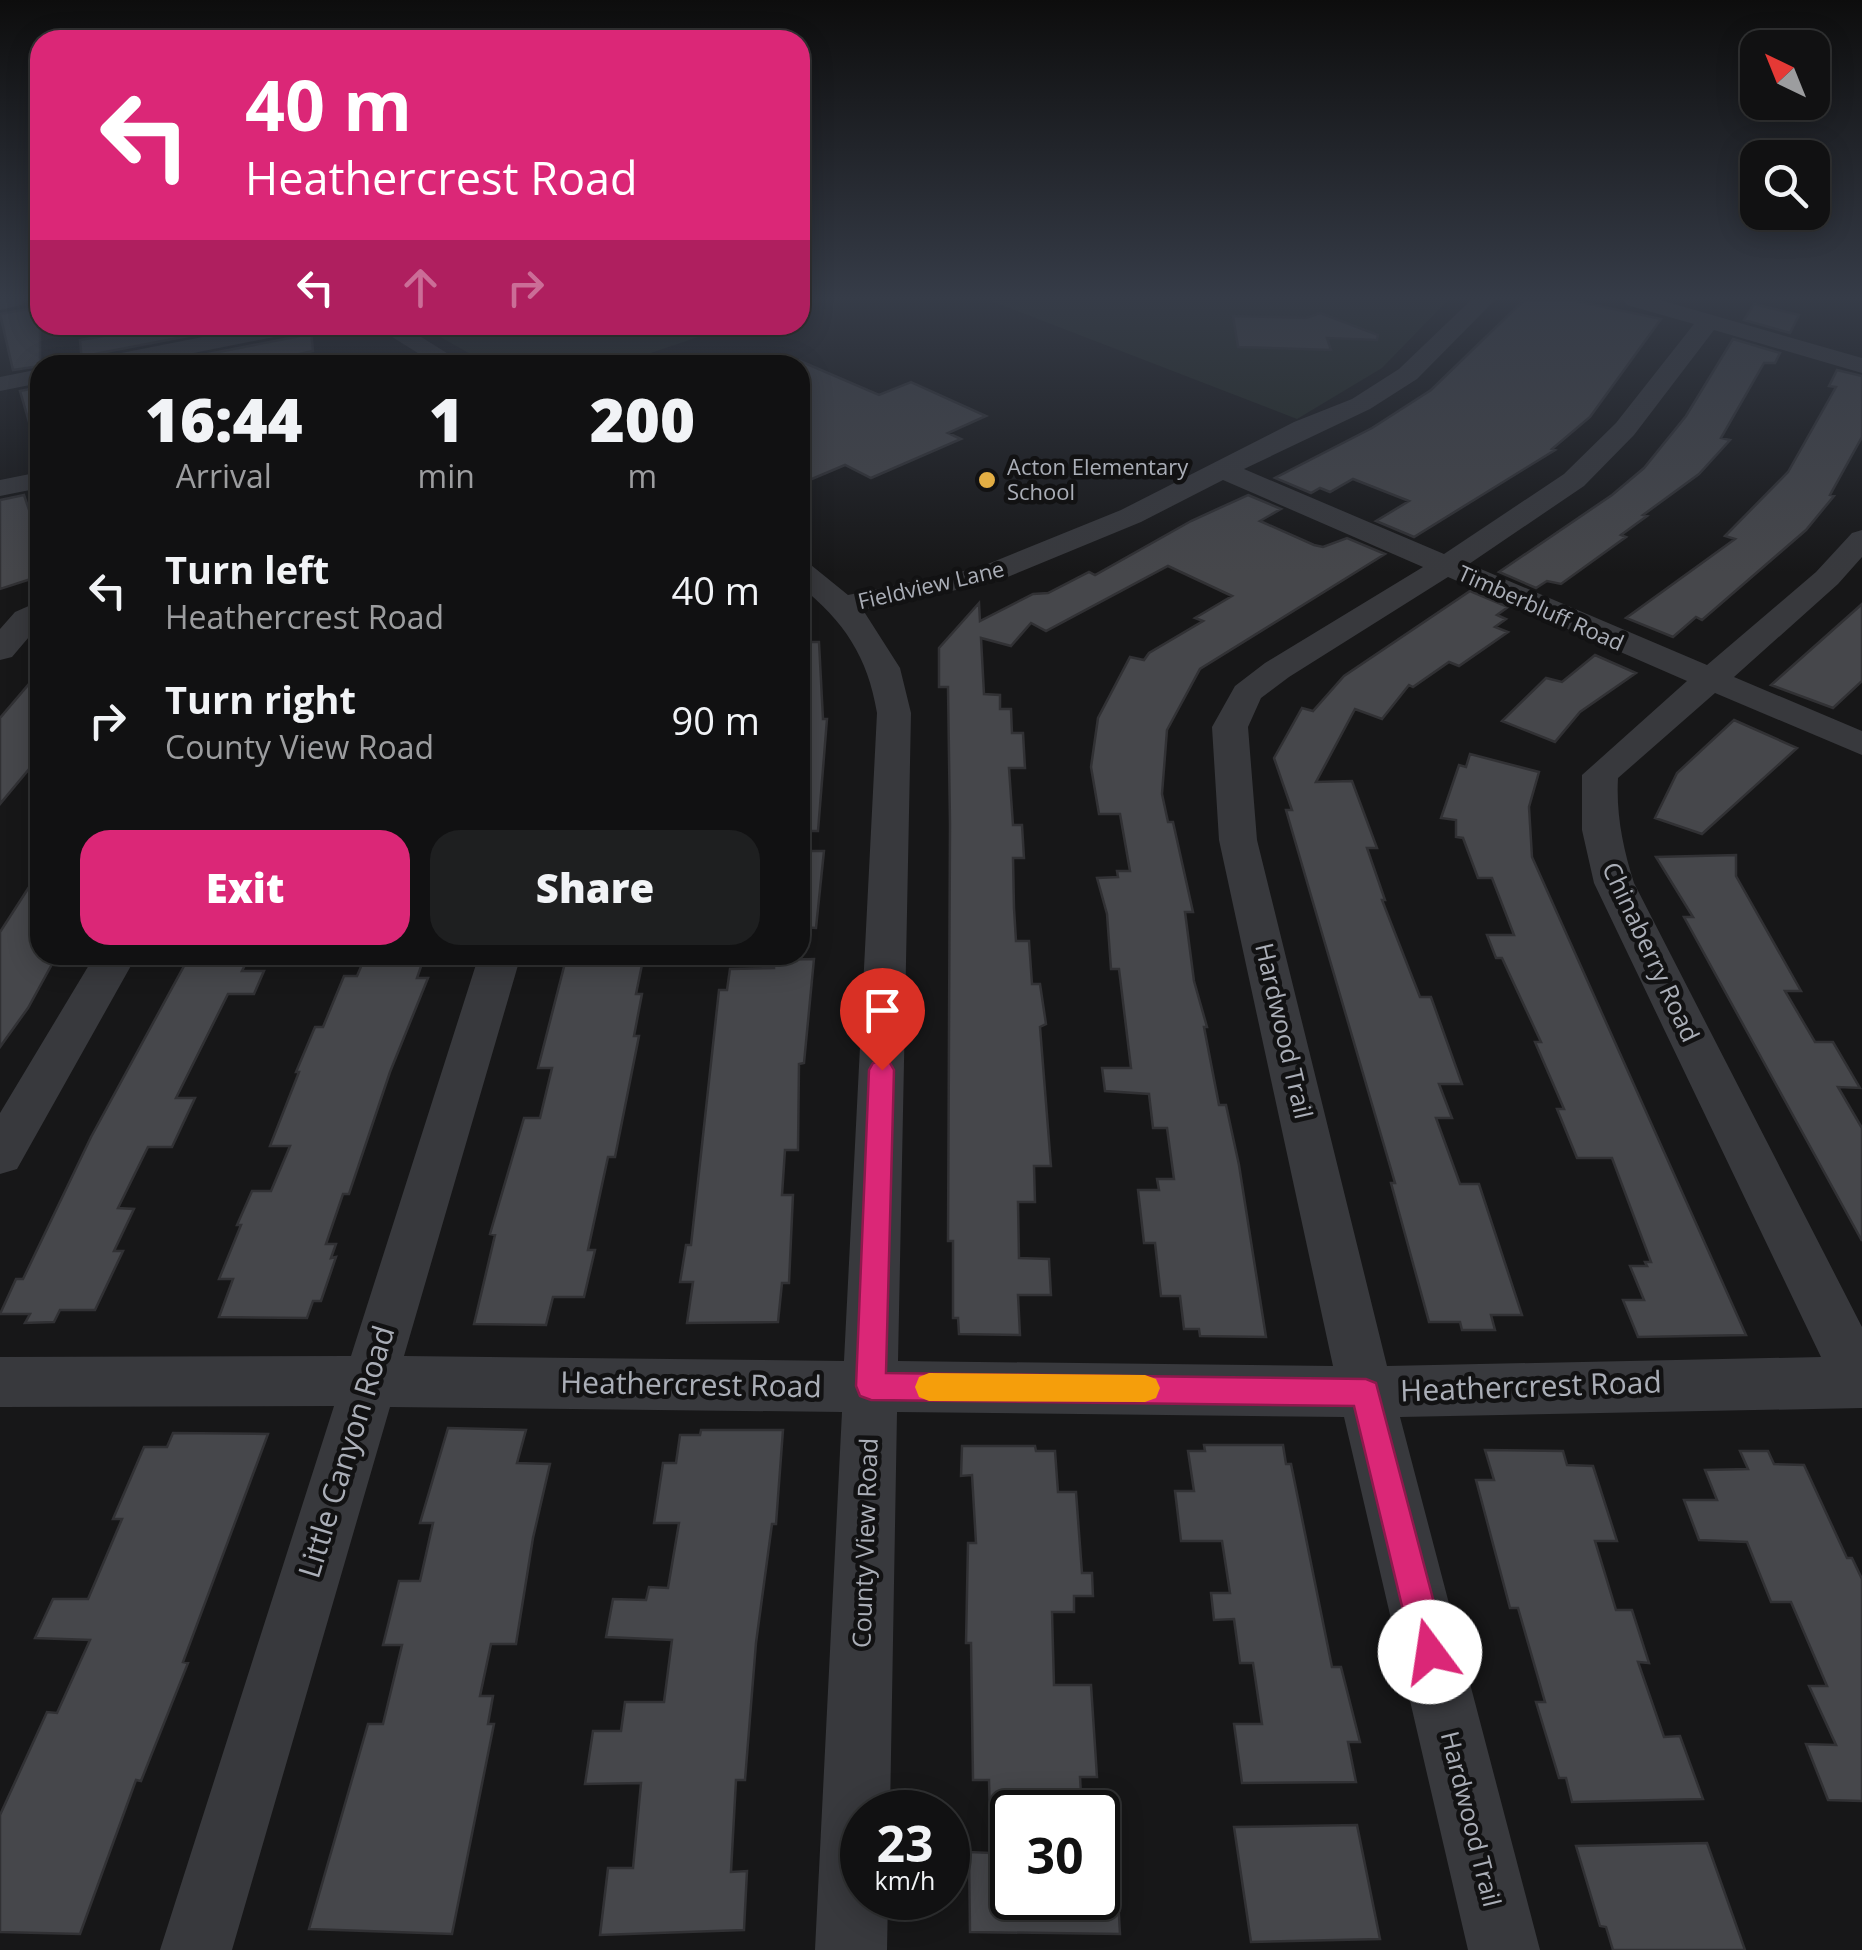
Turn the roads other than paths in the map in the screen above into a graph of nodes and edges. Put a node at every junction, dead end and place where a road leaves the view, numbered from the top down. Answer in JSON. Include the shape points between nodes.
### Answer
{"nodes":[{"id":1,"x":1382,"y":391,"type":"edge"},
{"id":2,"x":1655,"y":391,"type":"edge"},
{"id":3,"x":1220,"y":470,"type":"junction"},
{"id":4,"x":30,"y":482,"type":"edge"},
{"id":5,"x":0,"y":488,"type":"edge"},
{"id":6,"x":1862,"y":539,"type":"edge"},
{"id":7,"x":1445,"y":566,"type":"junction"},
{"id":8,"x":810,"y":579,"type":"edge"},
{"id":9,"x":844,"y":605,"type":"junction"},
{"id":10,"x":30,"y":616,"type":"edge"},
{"id":11,"x":0,"y":650,"type":"edge"},
{"id":12,"x":1706,"y":679,"type":"junction"},
{"id":13,"x":1862,"y":744,"type":"edge"},
{"id":14,"x":110,"y":965,"type":"edge"},
{"id":15,"x":497,"y":965,"type":"edge"},
{"id":16,"x":0,"y":1154,"type":"edge"},
{"id":17,"x":368,"y":1381,"type":"junction"},
{"id":18,"x":0,"y":1382,"type":"edge"},
{"id":19,"x":1862,"y":1382,"type":"edge"},
{"id":20,"x":871,"y":1386,"type":"junction"},
{"id":21,"x":1366,"y":1392,"type":"junction"},
{"id":22,"x":196,"y":1950,"type":"edge"},
{"id":23,"x":852,"y":1950,"type":"edge"},
{"id":24,"x":1504,"y":1950,"type":"edge"}],
"edges":[{"from":1,"to":3,"type":"street","name":"Fieldview Lane"},
{"from":2,"to":7,"type":"street","name":"Hardwood Trail","via":[[1574,480]]},
{"from":3,"to":7,"type":"street","name":"Timberbluff Road"},
{"from":3,"to":9,"type":"street","name":"Fieldview Lane","via":[[1107,527],[987,575]]},
{"from":4,"to":5,"type":"street"},
{"from":6,"to":12,"type":"street","name":"Chinaberry Road","via":[[1827,578]]},
{"from":7,"to":12,"type":"street","name":"Timberbluff Road"},
{"from":7,"to":21,"type":"street","name":"Hardwood Trail","via":[[1277,670],[1248,694],[1230,726],[1238,840]]},
{"from":8,"to":9,"type":"street","name":"County View Road"},
{"from":9,"to":20,"type":"street","name":"County View Road","via":[[890,676],[894,714]]},
{"from":10,"to":11,"type":"street"},
{"from":12,"to":13,"type":"street","name":"Timberbluff Road"},
{"from":12,"to":19,"type":"street","name":"Chinaberry Road","via":[[1600,775],[1598,832],[1614,882]]},
{"from":14,"to":16,"type":"street"},
{"from":15,"to":17,"type":"street","name":"Little Canyon Road"},
{"from":17,"to":18,"type":"street","name":"Heathercrest Road"},
{"from":17,"to":20,"type":"street","name":"Heathercrest Road"},
{"from":17,"to":22,"type":"street","name":"Little Canyon Road"},
{"from":19,"to":21,"type":"street","name":"Heathercrest Road"},
{"from":20,"to":21,"type":"street","name":"Heathercrest Road"},
{"from":20,"to":23,"type":"street","name":"County View Road"},
{"from":21,"to":24,"type":"street","name":"Hardwood Trail"}]}
